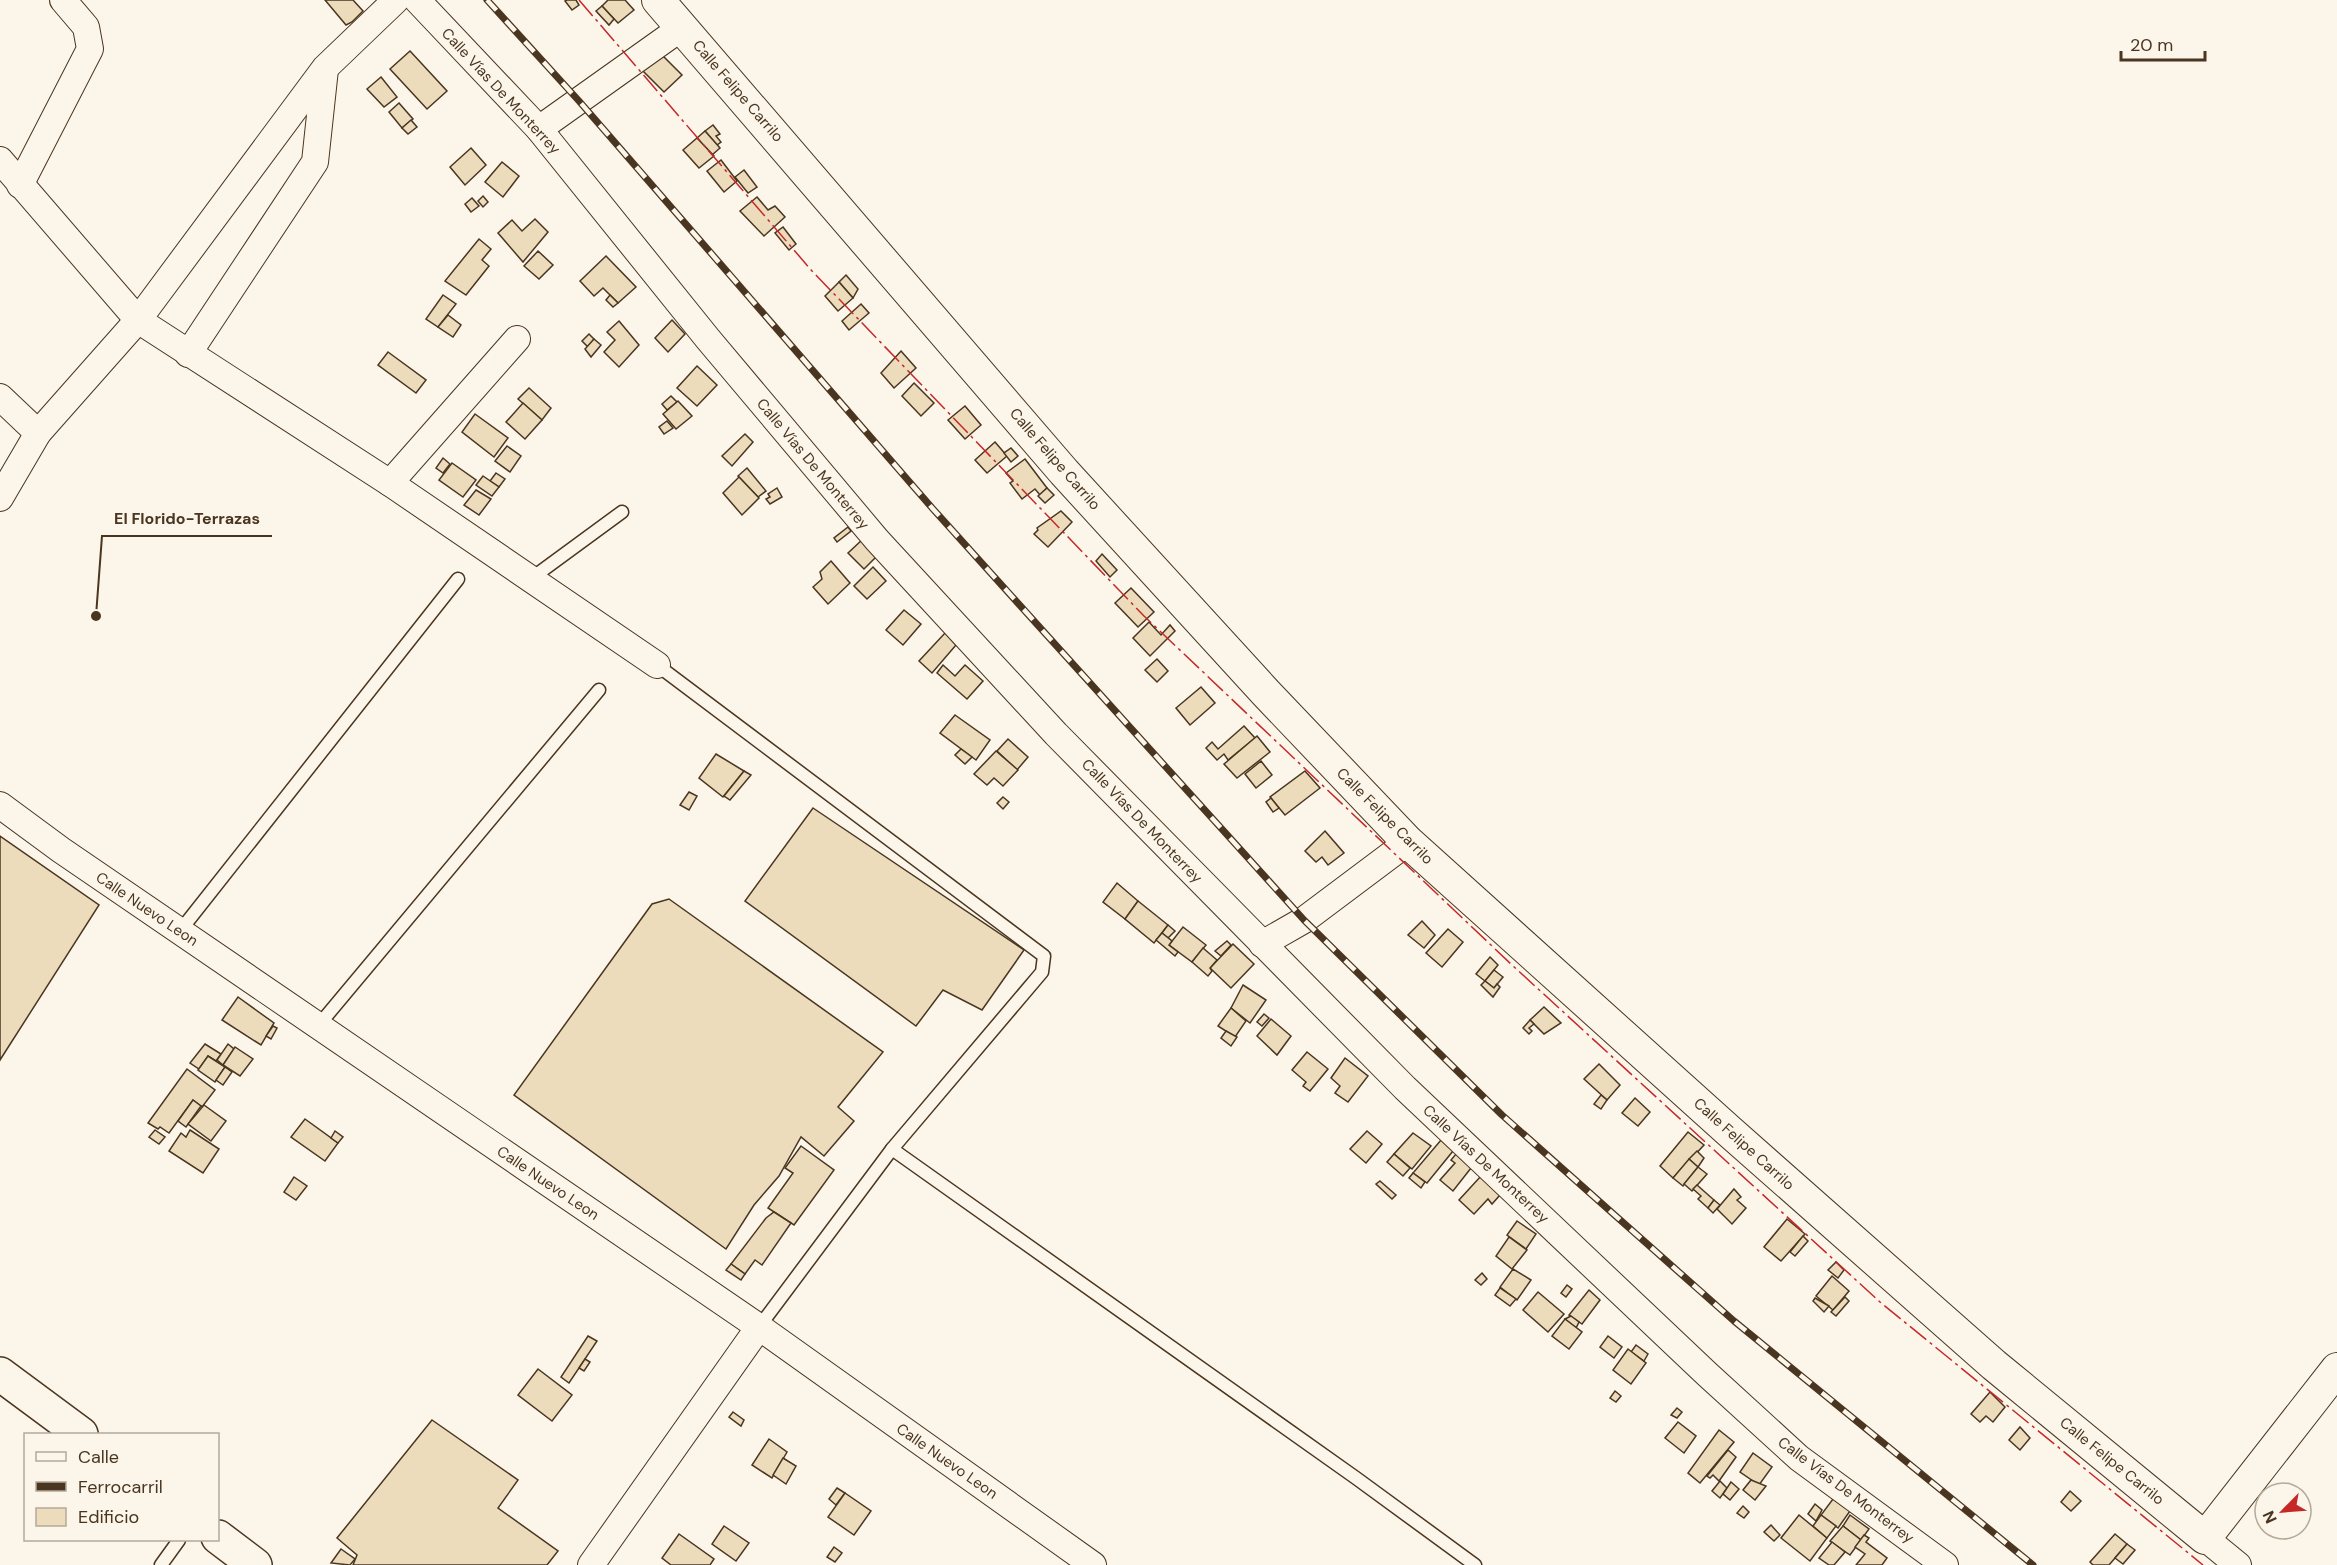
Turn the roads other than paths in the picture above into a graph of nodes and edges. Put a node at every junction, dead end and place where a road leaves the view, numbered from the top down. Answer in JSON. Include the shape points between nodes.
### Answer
{"nodes":[{"id":1,"x":63,"y":0,"type":"edge"},
{"id":2,"x":396,"y":0,"type":"edge"},
{"id":3,"x":417,"y":0,"type":"edge"},
{"id":4,"x":658,"y":0,"type":"edge"},
{"id":5,"x":681,"y":28,"type":"junction"},
{"id":6,"x":326,"y":68,"type":"junction"},
{"id":7,"x":539,"y":129,"type":"junction"},
{"id":8,"x":0,"y":160,"type":"edge"},
{"id":9,"x":20,"y":185,"type":"junction"},
{"id":10,"x":138,"y":320,"type":"junction"},
{"id":11,"x":517,"y":339,"type":"dead end"},
{"id":12,"x":188,"y":354,"type":"junction"},
{"id":13,"x":0,"y":397,"type":"edge"},
{"id":14,"x":38,"y":433,"type":"junction"},
{"id":15,"x":390,"y":483,"type":"junction"},
{"id":16,"x":0,"y":498,"type":"edge"},
{"id":17,"x":622,"y":512,"type":"dead end"},
{"id":18,"x":532,"y":578,"type":"junction"},
{"id":19,"x":458,"y":579,"type":"dead end"},
{"id":20,"x":657,"y":665,"type":"joint"},
{"id":21,"x":598,"y":690,"type":"dead end"},
{"id":22,"x":0,"y":806,"type":"edge"},
{"id":23,"x":1408,"y":842,"type":"junction"},
{"id":24,"x":180,"y":931,"type":"junction"},
{"id":25,"x":1262,"y":944,"type":"junction"},
{"id":26,"x":318,"y":1026,"type":"junction"},
{"id":27,"x":892,"y":1149,"type":"junction"},
{"id":28,"x":759,"y":1327,"type":"junction"},
{"id":29,"x":2337,"y":1369,"type":"edge"},
{"id":30,"x":0,"y":1374,"type":"edge"},
{"id":31,"x":80,"y":1433,"type":"edge"},
{"id":32,"x":219,"y":1538,"type":"edge"},
{"id":33,"x":2205,"y":1538,"type":"junction"},
{"id":34,"x":178,"y":1541,"type":"edge"},
{"id":35,"x":1941,"y":1564,"type":"edge"},
{"id":36,"x":161,"y":1565,"type":"edge"},
{"id":37,"x":255,"y":1565,"type":"edge"},
{"id":38,"x":591,"y":1565,"type":"edge"},
{"id":39,"x":1093,"y":1565,"type":"edge"},
{"id":40,"x":1475,"y":1565,"type":"edge"},
{"id":41,"x":2238,"y":1565,"type":"edge"}],
"edges":[{"from":1,"to":9,"type":"street","via":[[87,27],[90,49]]},
{"from":2,"to":6,"type":"street"},
{"from":3,"to":7,"type":"street","name":"Calle Vías De Monterrey"},
{"from":4,"to":5,"type":"street","name":"Calle Felipe Carrilo"},
{"from":5,"to":7,"type":"street"},
{"from":5,"to":23,"type":"street","name":"Calle Felipe Carrilo","via":[[1064,472]]},
{"from":6,"to":10,"type":"street"},
{"from":6,"to":12,"type":"street","via":[[315,162]]},
{"from":7,"to":25,"type":"street","name":"Calle Vías De Monterrey","via":[[877,540],[1056,734]]},
{"from":8,"to":9,"type":"street"},
{"from":9,"to":10,"type":"street"},
{"from":10,"to":12,"type":"street"},
{"from":10,"to":14,"type":"street"},
{"from":11,"to":15,"type":"street"},
{"from":12,"to":15,"type":"street"},
{"from":13,"to":14,"type":"street"},
{"from":14,"to":16,"type":"street"},
{"from":15,"to":18,"type":"street"},
{"from":17,"to":18,"type":"lane"},
{"from":18,"to":20,"type":"street"},
{"from":19,"to":24,"type":"lane"},
{"from":20,"to":27,"type":"lane","via":[[1044,956],[1042,972]]},
{"from":21,"to":26,"type":"lane"},
{"from":22,"to":24,"type":"street","name":"Calle Nuevo Leon"},
{"from":23,"to":25,"type":"street","via":[[1304,921]]},
{"from":23,"to":33,"type":"street","name":"Calle Felipe Carrilo","via":[[1994,1365]]},
{"from":24,"to":26,"type":"street","name":"Calle Nuevo Leon"},
{"from":25,"to":35,"type":"street","name":"Calle Vías De Monterrey","via":[[1405,1088],[1707,1374],[1799,1458]]},
{"from":26,"to":28,"type":"street","name":"Calle Nuevo Leon"},
{"from":27,"to":28,"type":"lane"},
{"from":27,"to":40,"type":"lane"},
{"from":28,"to":38,"type":"street"},
{"from":28,"to":39,"type":"street","name":"Calle Nuevo Leon"},
{"from":29,"to":33,"type":"street"},
{"from":30,"to":31,"type":"main road"},
{"from":32,"to":37,"type":"main road"},
{"from":33,"to":41,"type":"street"},
{"from":34,"to":36,"type":"lane"}]}
